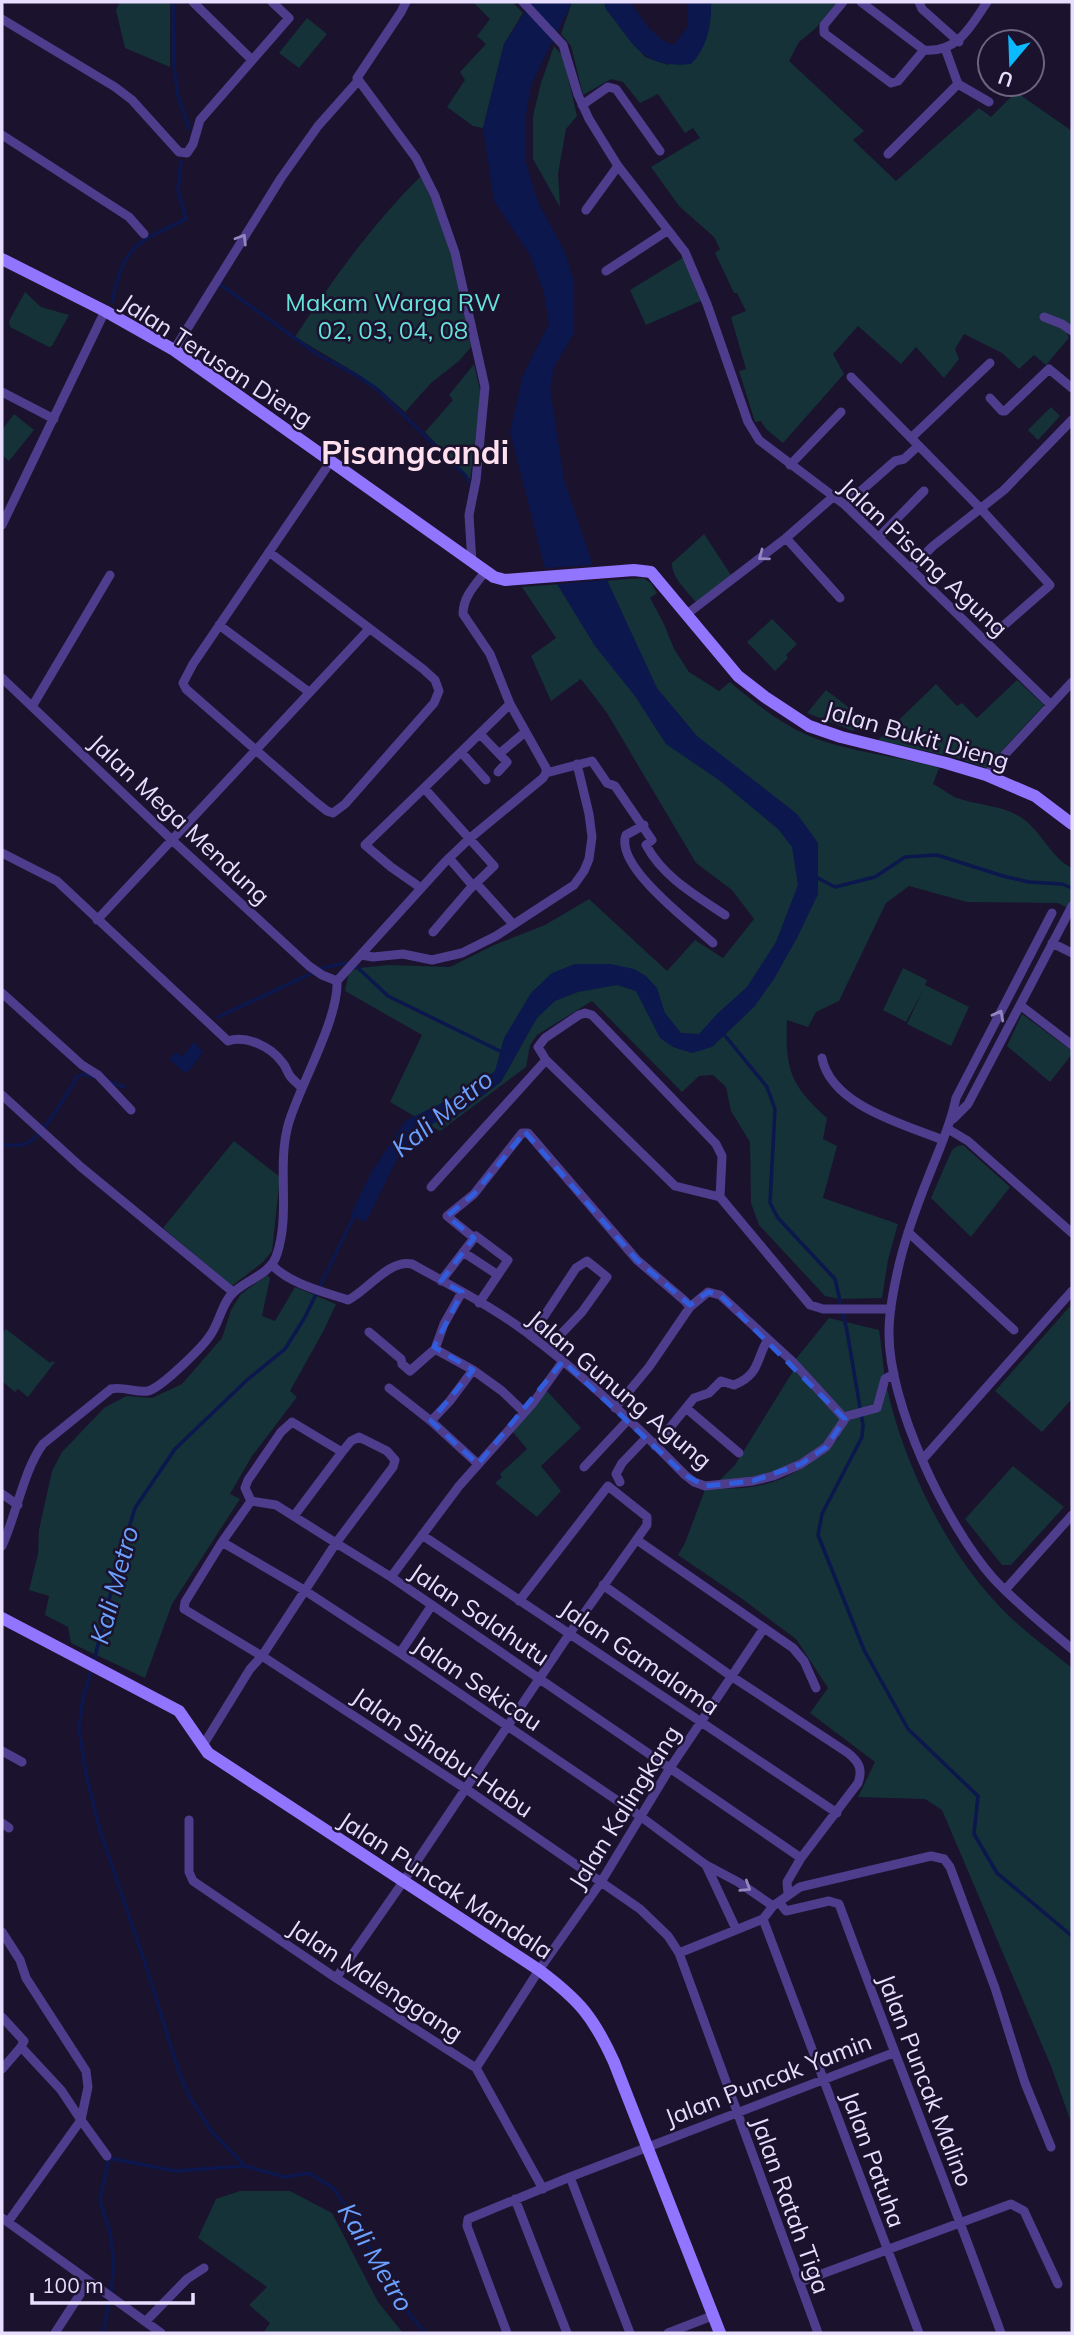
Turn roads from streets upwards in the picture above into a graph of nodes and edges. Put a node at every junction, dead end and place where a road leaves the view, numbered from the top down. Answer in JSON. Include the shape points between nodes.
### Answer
{"nodes":[{"id":1,"x":193,"y":2,"type":"edge"},
{"id":2,"x":272,"y":2,"type":"edge"},
{"id":3,"x":406,"y":2,"type":"edge"},
{"id":4,"x":523,"y":2,"type":"edge"},
{"id":5,"x":843,"y":2,"type":"edge"},
{"id":6,"x":861,"y":2,"type":"edge"},
{"id":7,"x":919,"y":2,"type":"edge"},
{"id":8,"x":988,"y":2,"type":"edge"},
{"id":9,"x":2,"y":19,"type":"edge"},
{"id":10,"x":959,"y":42,"type":"junction"},
{"id":11,"x":945,"y":48,"type":"junction"},
{"id":12,"x":924,"y":50,"type":"junction"},
{"id":13,"x":253,"y":60,"type":"junction"},
{"id":14,"x":358,"y":81,"type":"junction"},
{"id":15,"x":958,"y":84,"type":"junction"},
{"id":16,"x":989,"y":102,"type":"dead end"},
{"id":17,"x":582,"y":105,"type":"junction"},
{"id":18,"x":2,"y":135,"type":"edge"},
{"id":19,"x":660,"y":151,"type":"dead end"},
{"id":20,"x":888,"y":154,"type":"dead end"},
{"id":21,"x":618,"y":166,"type":"junction"},
{"id":22,"x":586,"y":210,"type":"dead end"},
{"id":23,"x":667,"y":231,"type":"junction"},
{"id":24,"x":144,"y":234,"type":"dead end"},
{"id":25,"x":2,"y":259,"type":"edge"},
{"id":26,"x":606,"y":271,"type":"dead end"},
{"id":27,"x":106,"y":311,"type":"junction"},
{"id":28,"x":1044,"y":317,"type":"dead end"},
{"id":29,"x":1072,"y":331,"type":"edge"},
{"id":30,"x":174,"y":350,"type":"junction"},
{"id":31,"x":990,"y":363,"type":"dead end"},
{"id":32,"x":851,"y":377,"type":"dead end"},
{"id":33,"x":1072,"y":388,"type":"edge"},
{"id":34,"x":2,"y":392,"type":"edge"},
{"id":35,"x":990,"y":398,"type":"dead end"},
{"id":36,"x":841,"y":412,"type":"dead end"},
{"id":37,"x":54,"y":419,"type":"junction"},
{"id":38,"x":1072,"y":420,"type":"edge"},
{"id":39,"x":911,"y":438,"type":"junction"},
{"id":40,"x":918,"y":446,"type":"junction"},
{"id":41,"x":331,"y":461,"type":"junction"},
{"id":42,"x":790,"y":465,"type":"junction"},
{"id":43,"x":924,"y":491,"type":"dead end"},
{"id":44,"x":834,"y":496,"type":"junction"},
{"id":45,"x":845,"y":505,"type":"junction"},
{"id":46,"x":981,"y":509,"type":"junction"},
{"id":47,"x":2,"y":525,"type":"edge"},
{"id":48,"x":879,"y":537,"type":"junction"},
{"id":49,"x":786,"y":538,"type":"junction"},
{"id":50,"x":269,"y":552,"type":"junction"},
{"id":51,"x":472,"y":563,"type":"junction"},
{"id":52,"x":911,"y":568,"type":"junction"},
{"id":53,"x":634,"y":570,"type":"joint"},
{"id":54,"x":485,"y":572,"type":"junction"},
{"id":55,"x":110,"y":575,"type":"dead end"},
{"id":56,"x":840,"y":598,"type":"dead end"},
{"id":57,"x":687,"y":614,"type":"junction"},
{"id":58,"x":219,"y":625,"type":"junction"},
{"id":59,"x":369,"y":629,"type":"junction"},
{"id":60,"x":986,"y":641,"type":"junction"},
{"id":61,"x":2,"y":678,"type":"edge"},
{"id":62,"x":1072,"y":682,"type":"edge"},
{"id":63,"x":309,"y":692,"type":"junction"},
{"id":64,"x":510,"y":704,"type":"junction"},
{"id":65,"x":33,"y":705,"type":"junction"},
{"id":66,"x":1051,"y":705,"type":"junction"},
{"id":67,"x":524,"y":733,"type":"junction"},
{"id":68,"x":480,"y":734,"type":"junction"},
{"id":69,"x":257,"y":751,"type":"junction"},
{"id":70,"x":461,"y":752,"type":"junction"},
{"id":71,"x":499,"y":754,"type":"junction"},
{"id":72,"x":577,"y":764,"type":"junction"},
{"id":73,"x":498,"y":772,"type":"dead end"},
{"id":74,"x":546,"y":773,"type":"junction"},
{"id":75,"x":986,"y":775,"type":"junction"},
{"id":76,"x":486,"y":780,"type":"dead end"},
{"id":77,"x":424,"y":788,"type":"junction"},
{"id":78,"x":1072,"y":824,"type":"edge"},
{"id":79,"x":644,"y":825,"type":"junction"},
{"id":80,"x":469,"y":839,"type":"junction"},
{"id":81,"x":172,"y":840,"type":"junction"},
{"id":82,"x":2,"y":853,"type":"edge"},
{"id":83,"x":449,"y":858,"type":"junction"},
{"id":84,"x":475,"y":885,"type":"junction"},
{"id":85,"x":421,"y":888,"type":"junction"},
{"id":86,"x":1072,"y":907,"type":"edge"},
{"id":87,"x":1052,"y":913,"type":"dead end"},
{"id":88,"x":725,"y":915,"type":"dead end"},
{"id":89,"x":97,"y":920,"type":"junction"},
{"id":90,"x":513,"y":924,"type":"junction"},
{"id":91,"x":433,"y":932,"type":"dead end"},
{"id":92,"x":713,"y":943,"type":"dead end"},
{"id":93,"x":1052,"y":943,"type":"junction"},
{"id":94,"x":1072,"y":953,"type":"edge"},
{"id":95,"x":358,"y":958,"type":"junction"},
{"id":96,"x":1027,"y":962,"type":"junction"},
{"id":97,"x":1039,"y":968,"type":"junction"},
{"id":98,"x":337,"y":981,"type":"junction"},
{"id":99,"x":2,"y":993,"type":"edge"},
{"id":100,"x":1020,"y":1005,"type":"junction"},
{"id":101,"x":986,"y":1040,"type":"junction"},
{"id":102,"x":1072,"y":1045,"type":"edge"},
{"id":103,"x":997,"y":1046,"type":"junction"},
{"id":104,"x":822,"y":1058,"type":"dead end"},
{"id":105,"x":546,"y":1060,"type":"junction"},
{"id":106,"x":302,"y":1088,"type":"junction"},
{"id":107,"x":2,"y":1095,"type":"edge"},
{"id":108,"x":956,"y":1098,"type":"junction"},
{"id":109,"x":968,"y":1104,"type":"junction"},
{"id":110,"x":131,"y":1110,"type":"dead end"},
{"id":111,"x":950,"y":1125,"type":"junction"},
{"id":112,"x":943,"y":1140,"type":"junction"},
{"id":113,"x":431,"y":1187,"type":"dead end"},
{"id":114,"x":720,"y":1198,"type":"junction"},
{"id":115,"x":908,"y":1232,"type":"junction"},
{"id":116,"x":1072,"y":1233,"type":"edge"},
{"id":117,"x":474,"y":1238,"type":"junction"},
{"id":118,"x":463,"y":1252,"type":"junction"},
{"id":119,"x":272,"y":1265,"type":"junction"},
{"id":120,"x":498,"y":1275,"type":"junction"},
{"id":121,"x":441,"y":1280,"type":"junction"},
{"id":122,"x":1072,"y":1291,"type":"edge"},
{"id":123,"x":233,"y":1292,"type":"junction"},
{"id":124,"x":462,"y":1292,"type":"junction"},
{"id":125,"x":480,"y":1303,"type":"junction"},
{"id":126,"x":690,"y":1307,"type":"junction"},
{"id":127,"x":891,"y":1309,"type":"junction"},
{"id":128,"x":1014,"y":1330,"type":"dead end"},
{"id":129,"x":369,"y":1332,"type":"dead end"},
{"id":130,"x":563,"y":1332,"type":"tunnel mouth"},
{"id":131,"x":531,"y":1336,"type":"junction"},
{"id":132,"x":768,"y":1339,"type":"junction"},
{"id":133,"x":435,"y":1348,"type":"junction"},
{"id":134,"x":563,"y":1361,"type":"junction"},
{"id":135,"x":473,"y":1370,"type":"junction"},
{"id":136,"x":894,"y":1374,"type":"junction"},
{"id":137,"x":389,"y":1388,"type":"dead end"},
{"id":138,"x":615,"y":1408,"type":"junction"},
{"id":139,"x":686,"y":1408,"type":"junction"},
{"id":140,"x":524,"y":1412,"type":"junction"},
{"id":141,"x":848,"y":1416,"type":"junction"},
{"id":142,"x":628,"y":1420,"type":"junction"},
{"id":143,"x":431,"y":1421,"type":"junction"},
{"id":144,"x":646,"y":1438,"type":"junction"},
{"id":145,"x":655,"y":1446,"type":"junction"},
{"id":146,"x":342,"y":1452,"type":"junction"},
{"id":147,"x":739,"y":1453,"type":"dead end"},
{"id":148,"x":923,"y":1460,"type":"junction"},
{"id":149,"x":478,"y":1464,"type":"junction"},
{"id":150,"x":584,"y":1467,"type":"dead end"},
{"id":151,"x":620,"y":1482,"type":"dead end"},
{"id":152,"x":2,"y":1494,"type":"edge"},
{"id":153,"x":251,"y":1501,"type":"junction"},
{"id":154,"x":18,"y":1505,"type":"junction"},
{"id":155,"x":1072,"y":1515,"type":"edge"},
{"id":156,"x":294,"y":1516,"type":"junction"},
{"id":157,"x":422,"y":1535,"type":"junction"},
{"id":158,"x":637,"y":1540,"type":"junction"},
{"id":159,"x":222,"y":1542,"type":"junction"},
{"id":160,"x":336,"y":1544,"type":"junction"},
{"id":161,"x":2,"y":1546,"type":"edge"},
{"id":162,"x":391,"y":1577,"type":"junction"},
{"id":163,"x":603,"y":1586,"type":"junction"},
{"id":164,"x":304,"y":1590,"type":"junction"},
{"id":165,"x":1005,"y":1590,"type":"junction"},
{"id":166,"x":519,"y":1601,"type":"junction"},
{"id":167,"x":432,"y":1605,"type":"junction"},
{"id":168,"x":2,"y":1618,"type":"edge"},
{"id":169,"x":764,"y":1628,"type":"junction"},
{"id":170,"x":570,"y":1633,"type":"junction"},
{"id":171,"x":1072,"y":1648,"type":"edge"},
{"id":172,"x":400,"y":1653,"type":"junction"},
{"id":173,"x":262,"y":1656,"type":"junction"},
{"id":174,"x":731,"y":1676,"type":"junction"},
{"id":175,"x":540,"y":1678,"type":"junction"},
{"id":176,"x":816,"y":1688,"type":"dead end"},
{"id":177,"x":701,"y":1720,"type":"junction"},
{"id":178,"x":506,"y":1727,"type":"junction"},
{"id":179,"x":202,"y":1747,"type":"junction"},
{"id":180,"x":2,"y":1751,"type":"edge"},
{"id":181,"x":22,"y":1762,"type":"dead end"},
{"id":182,"x":670,"y":1768,"type":"junction"},
{"id":183,"x":465,"y":1789,"type":"junction"},
{"id":184,"x":837,"y":1812,"type":"junction"},
{"id":185,"x":640,"y":1816,"type":"junction"},
{"id":186,"x":189,"y":1820,"type":"dead end"},
{"id":187,"x":801,"y":1858,"type":"junction"},
{"id":188,"x":706,"y":1865,"type":"junction"},
{"id":189,"x":403,"y":1882,"type":"junction"},
{"id":190,"x":601,"y":1882,"type":"junction"},
{"id":191,"x":788,"y":1894,"type":"junction"},
{"id":192,"x":776,"y":1904,"type":"junction"},
{"id":193,"x":763,"y":1919,"type":"junction"},
{"id":194,"x":736,"y":1929,"type":"junction"},
{"id":195,"x":2,"y":1932,"type":"edge"},
{"id":196,"x":679,"y":1954,"type":"junction"},
{"id":197,"x":539,"y":1970,"type":"junction"},
{"id":198,"x":336,"y":1978,"type":"junction"},
{"id":199,"x":2,"y":2017,"type":"edge"},
{"id":200,"x":21,"y":2047,"type":"junction"},
{"id":201,"x":893,"y":2053,"type":"junction"},
{"id":202,"x":476,"y":2068,"type":"junction"},
{"id":203,"x":2,"y":2069,"type":"edge"},
{"id":204,"x":825,"y":2079,"type":"junction"},
{"id":205,"x":737,"y":2112,"type":"junction"},
{"id":206,"x":81,"y":2120,"type":"junction"},
{"id":207,"x":648,"y":2147,"type":"junction"},
{"id":208,"x":1051,"y":2147,"type":"dead end"},
{"id":209,"x":107,"y":2156,"type":"dead end"},
{"id":210,"x":570,"y":2177,"type":"junction"},
{"id":211,"x":543,"y":2189,"type":"junction"},
{"id":212,"x":515,"y":2199,"type":"junction"},
{"id":213,"x":5,"y":2220,"type":"edge"},
{"id":214,"x":960,"y":2221,"type":"junction"},
{"id":215,"x":888,"y":2251,"type":"junction"},
{"id":216,"x":204,"y":2268,"type":"dead end"},
{"id":217,"x":88,"y":2281,"type":"junction"},
{"id":218,"x":800,"y":2282,"type":"junction"},
{"id":219,"x":1058,"y":2284,"type":"dead end"},
{"id":220,"x":712,"y":2316,"type":"junction"},
{"id":221,"x":146,"y":2321,"type":"junction"},
{"id":222,"x":55,"y":2333,"type":"edge"},
{"id":223,"x":161,"y":2333,"type":"edge"},
{"id":224,"x":508,"y":2333,"type":"edge"},
{"id":225,"x":567,"y":2333,"type":"edge"},
{"id":226,"x":630,"y":2333,"type":"edge"},
{"id":227,"x":668,"y":2333,"type":"edge"},
{"id":228,"x":720,"y":2333,"type":"edge"},
{"id":229,"x":818,"y":2333,"type":"edge"},
{"id":230,"x":919,"y":2333,"type":"edge"},
{"id":231,"x":1001,"y":2333,"type":"edge"}],
"edges":[{"from":1,"to":13,"type":"street"},
{"from":2,"to":13,"type":"street","via":[[289,18]]},
{"from":3,"to":14,"type":"street"},
{"from":4,"to":17,"type":"street","name":"Jalan Pisang Agung","via":[[566,51]]},
{"from":5,"to":12,"type":"street","via":[[824,25],[824,33],[888,82],[898,81]]},
{"from":6,"to":12,"type":"street"},
{"from":7,"to":10,"type":"street"},
{"from":8,"to":10,"type":"street"},
{"from":9,"to":13,"type":"street","via":[[115,87],[183,154],[193,144],[200,120]]},
{"from":10,"to":11,"type":"street"},
{"from":11,"to":12,"type":"street"},
{"from":11,"to":15,"type":"street"},
{"from":30,"to":14,"type":"street","one_way":true,"via":[[281,178]]},
{"from":14,"to":51,"type":"street","via":[[416,158],[455,253],[485,387],[469,521]]},
{"from":15,"to":16,"type":"street"},
{"from":15,"to":20,"type":"street"},
{"from":17,"to":19,"type":"street","via":[[608,87],[616,89]]},
{"from":17,"to":21,"type":"street","name":"Jalan Pisang Agung"},
{"from":18,"to":24,"type":"street","via":[[129,217]]},
{"from":21,"to":22,"type":"street"},
{"from":21,"to":23,"type":"street","name":"Jalan Pisang Agung"},
{"from":23,"to":26,"type":"street"},
{"from":23,"to":42,"type":"street","name":"Jalan Pisang Agung","via":[[695,272],[748,422],[759,440]]},
{"from":25,"to":27,"type":"street","name":"Jalan Terusan Dieng"},
{"from":27,"to":30,"type":"street","name":"Jalan Terusan Dieng"},
{"from":27,"to":37,"type":"street"},
{"from":28,"to":29,"type":"street"},
{"from":30,"to":41,"type":"street","name":"Jalan Terusan Dieng"},
{"from":31,"to":39,"type":"street"},
{"from":32,"to":39,"type":"street"},
{"from":33,"to":35,"type":"street","via":[[1049,369],[1005,411]]},
{"from":34,"to":37,"type":"street"},
{"from":36,"to":42,"type":"street"},
{"from":37,"to":47,"type":"street"},
{"from":38,"to":46,"type":"street"},
{"from":39,"to":40,"type":"street"},
{"from":40,"to":45,"type":"street"},
{"from":40,"to":46,"type":"street"},
{"from":41,"to":50,"type":"street"},
{"from":41,"to":51,"type":"street","name":"Jalan Terusan Dieng"},
{"from":42,"to":44,"type":"street","name":"Jalan Pisang Agung"},
{"from":43,"to":48,"type":"street"},
{"from":44,"to":45,"type":"street","name":"Jalan Pisang Agung"},
{"from":44,"to":49,"type":"street"},
{"from":45,"to":48,"type":"street","name":"Jalan Pisang Agung"},
{"from":46,"to":52,"type":"street"},
{"from":46,"to":60,"type":"street","via":[[1050,585]]},
{"from":48,"to":52,"type":"street","name":"Jalan Pisang Agung"},
{"from":49,"to":56,"type":"street"},
{"from":49,"to":57,"type":"street","one_way":true},
{"from":50,"to":58,"type":"street"},
{"from":50,"to":59,"type":"street"},
{"from":51,"to":54,"type":"street","name":"Jalan Terusan Dieng"},
{"from":52,"to":60,"type":"street","name":"Jalan Pisang Agung"},
{"from":53,"to":54,"type":"street","name":"Jalan Terusan Dieng","via":[[505,580]]},
{"from":53,"to":57,"type":"street","name":"Jalan Bukit Dieng","via":[[654,574]]},
{"from":54,"to":64,"type":"street","via":[[469,593],[463,614],[489,654]]},
{"from":55,"to":65,"type":"street"},
{"from":57,"to":75,"type":"street","name":"Jalan Bukit Dieng","via":[[738,676],[809,726]]},
{"from":58,"to":63,"type":"street"},
{"from":58,"to":69,"type":"street","via":[[183,683]]},
{"from":59,"to":63,"type":"street"},
{"from":59,"to":69,"type":"street","via":[[435,680],[439,691],[435,703],[345,804],[333,813],[327,811]]},
{"from":60,"to":66,"type":"street","name":"Jalan Pisang Agung"},
{"from":61,"to":65,"type":"street","name":"Jalan Mega Mendung"},
{"from":62,"to":66,"type":"street"},
{"from":63,"to":69,"type":"street"},
{"from":64,"to":67,"type":"street"},
{"from":64,"to":68,"type":"street"},
{"from":65,"to":81,"type":"street","name":"Jalan Mega Mendung"},
{"from":66,"to":75,"type":"street"},
{"from":67,"to":71,"type":"street"},
{"from":67,"to":74,"type":"street"},
{"from":68,"to":70,"type":"street"},
{"from":68,"to":71,"type":"street"},
{"from":69,"to":81,"type":"street"},
{"from":70,"to":76,"type":"street"},
{"from":70,"to":77,"type":"street"},
{"from":71,"to":73,"type":"street","via":[[507,762]]},
{"from":72,"to":74,"type":"street"},
{"from":72,"to":79,"type":"street","via":[[592,761]]},
{"from":72,"to":90,"type":"street","via":[[592,837],[589,859],[574,885]]},
{"from":74,"to":80,"type":"street"},
{"from":75,"to":78,"type":"street","name":"Jalan Bukit Dieng","via":[[1035,796]]},
{"from":77,"to":80,"type":"street"},
{"from":77,"to":85,"type":"street","via":[[365,845]]},
{"from":79,"to":88,"type":"street","via":[[652,840],[646,845],[654,860]]},
{"from":79,"to":92,"type":"street","via":[[626,835],[627,853],[658,895]]},
{"from":80,"to":83,"type":"street"},
{"from":80,"to":84,"type":"street","via":[[494,866]]},
{"from":81,"to":89,"type":"street"},
{"from":81,"to":98,"type":"street","name":"Jalan Mega Mendung","via":[[309,965]]},
{"from":82,"to":89,"type":"street","via":[[57,881]]},
{"from":83,"to":84,"type":"street"},
{"from":83,"to":85,"type":"street"},
{"from":84,"to":90,"type":"street"},
{"from":84,"to":91,"type":"street"},
{"from":85,"to":95,"type":"street"},
{"from":86,"to":93,"type":"street"},
{"from":87,"to":96,"type":"street"},
{"from":89,"to":106,"type":"street","via":[[228,1041],[255,1042],[271,1051]]},
{"from":90,"to":95,"type":"street","via":[[450,957],[432,960],[403,954]]},
{"from":93,"to":94,"type":"street"},
{"from":93,"to":97,"type":"street"},
{"from":95,"to":98,"type":"street"},
{"from":96,"to":97,"type":"street"},
{"from":101,"to":96,"type":"street","one_way":true},
{"from":97,"to":100,"type":"street"},
{"from":98,"to":106,"type":"street","via":[[328,1023]]},
{"from":99,"to":110,"type":"street"},
{"from":100,"to":102,"type":"street"},
{"from":100,"to":103,"type":"street"},
{"from":101,"to":103,"type":"street"},
{"from":101,"to":108,"type":"street"},
{"from":103,"to":109,"type":"street"},
{"from":104,"to":112,"type":"street","via":[[834,1085],[850,1098]]},
{"from":105,"to":113,"type":"street"},
{"from":105,"to":114,"type":"street","via":[[675,1186]]},
{"from":105,"to":114,"type":"street","via":[[538,1047],[543,1039],[581,1014],[592,1015],[720,1150]]},
{"from":106,"to":119,"type":"street","via":[[286,1137],[281,1234]]},
{"from":107,"to":123,"type":"street","via":[[81,1167]]},
{"from":108,"to":109,"type":"street"},
{"from":108,"to":111,"type":"street"},
{"from":109,"to":111,"type":"street"},
{"from":111,"to":112,"type":"street"},
{"from":111,"to":116,"type":"street"},
{"from":112,"to":115,"type":"street"},
{"from":114,"to":127,"type":"street","via":[[807,1301],[818,1308]]},
{"from":115,"to":127,"type":"street"},
{"from":115,"to":128,"type":"street"},
{"from":117,"to":118,"type":"street"},
{"from":117,"to":120,"type":"street","via":[[508,1260]]},
{"from":117,"to":126,"type":"street","via":[[447,1216],[474,1194],[524,1132],[528,1133],[637,1260]]},
{"from":118,"to":120,"type":"street"},
{"from":118,"to":121,"type":"street"},
{"from":119,"to":121,"type":"street","name":"Jalan Gunung Agung","via":[[297,1281],[352,1299],[380,1275],[405,1263]]},
{"from":119,"to":123,"type":"street"},
{"from":120,"to":125,"type":"street"},
{"from":121,"to":124,"type":"street","name":"Jalan Gunung Agung"},
{"from":122,"to":148,"type":"street"},
{"from":123,"to":154,"type":"street","via":[[211,1334],[177,1370],[153,1389],[111,1389],[43,1444]]},
{"from":124,"to":125,"type":"street","name":"Jalan Gunung Agung"},
{"from":124,"to":133,"type":"street"},
{"from":125,"to":131,"type":"street","name":"Jalan Gunung Agung"},
{"from":126,"to":132,"type":"street","via":[[706,1294],[717,1293]]},
{"from":126,"to":138,"type":"street"},
{"from":127,"to":136,"type":"street"},
{"from":129,"to":133,"type":"street","via":[[410,1371]]},
{"from":130,"to":131,"type":"street","via":[[607,1277],[587,1261],[576,1268]]},
{"from":131,"to":134,"type":"street","name":"Jalan Gunung Agung"},
{"from":132,"to":139,"type":"street","via":[[752,1375],[734,1385],[721,1381]]},
{"from":132,"to":141,"type":"street"},
{"from":133,"to":135,"type":"street"},
{"from":134,"to":138,"type":"street","name":"Jalan Gunung Agung"},
{"from":134,"to":140,"type":"street"},
{"from":135,"to":140,"type":"street"},
{"from":135,"to":143,"type":"street"},
{"from":136,"to":141,"type":"street","via":[[885,1379],[877,1408]]},
{"from":136,"to":148,"type":"street"},
{"from":137,"to":143,"type":"street"},
{"from":138,"to":142,"type":"street","name":"Jalan Gunung Agung"},
{"from":139,"to":145,"type":"street"},
{"from":139,"to":147,"type":"street"},
{"from":140,"to":149,"type":"street"},
{"from":141,"to":145,"type":"street","name":"Jalan Gunung Agung","via":[[827,1447],[811,1458],[753,1481],[705,1486],[685,1475]]},
{"from":142,"to":144,"type":"street","name":"Jalan Gunung Agung"},
{"from":142,"to":150,"type":"street"},
{"from":143,"to":149,"type":"street"},
{"from":144,"to":145,"type":"street","name":"Jalan Gunung Agung"},
{"from":144,"to":151,"type":"street","via":[[619,1467]]},
{"from":146,"to":153,"type":"street","via":[[295,1422],[289,1423],[246,1483]]},
{"from":146,"to":156,"type":"street"},
{"from":146,"to":160,"type":"street","via":[[359,1437],[387,1451],[395,1464]]},
{"from":148,"to":165,"type":"street","via":[[954,1522]]},
{"from":149,"to":157,"type":"street"},
{"from":152,"to":154,"type":"street"},
{"from":153,"to":156,"type":"street","name":"Jalan Salahutu","via":[[276,1505]]},
{"from":153,"to":159,"type":"street"},
{"from":154,"to":161,"type":"street"},
{"from":155,"to":165,"type":"street"},
{"from":156,"to":160,"type":"street","name":"Jalan Salahutu"},
{"from":157,"to":162,"type":"street"},
{"from":157,"to":166,"type":"street","name":"Jalan Gamalama"},
{"from":158,"to":163,"type":"street"},
{"from":158,"to":166,"type":"street","via":[[647,1517],[608,1486]]},
{"from":158,"to":169,"type":"street"},
{"from":159,"to":164,"type":"street","name":"Jalan Sekicau"},
{"from":159,"to":173,"type":"street","name":"Jalan Sihabu-Habu","via":[[184,1609]]},
{"from":160,"to":162,"type":"street","name":"Jalan Salahutu"},
{"from":160,"to":164,"type":"street"},
{"from":162,"to":167,"type":"street","name":"Jalan Salahutu"},
{"from":163,"to":170,"type":"street"},
{"from":163,"to":174,"type":"street"},
{"from":164,"to":172,"type":"street","name":"Jalan Sekicau"},
{"from":164,"to":173,"type":"street"},
{"from":165,"to":171,"type":"street"},
{"from":166,"to":170,"type":"street","name":"Jalan Gamalama"},
{"from":167,"to":172,"type":"street"},
{"from":167,"to":175,"type":"street","name":"Jalan Salahutu"},
{"from":168,"to":179,"type":"street","name":"Jalan Puncak Mandala","via":[[167,1704],[183,1716]]},
{"from":169,"to":174,"type":"street","name":"Jalan Kalingkang"},
{"from":169,"to":176,"type":"street","via":[[793,1648]]},
{"from":170,"to":175,"type":"street"},
{"from":170,"to":177,"type":"street","name":"Jalan Gamalama"},
{"from":172,"to":178,"type":"street","name":"Jalan Sekicau"},
{"from":173,"to":179,"type":"street"},
{"from":173,"to":183,"type":"street","name":"Jalan Sihabu-Habu"},
{"from":174,"to":177,"type":"street","name":"Jalan Kalingkang"},
{"from":174,"to":184,"type":"street","via":[[856,1760],[861,1775]]},
{"from":175,"to":178,"type":"street"},
{"from":175,"to":182,"type":"street","name":"Jalan Salahutu"},
{"from":177,"to":182,"type":"street","name":"Jalan Kalingkang"},
{"from":177,"to":184,"type":"street","name":"Jalan Gamalama"},
{"from":178,"to":183,"type":"street"},
{"from":178,"to":185,"type":"street","name":"Jalan Sekicau"},
{"from":179,"to":189,"type":"street","name":"Jalan Puncak Mandala"},
{"from":180,"to":181,"type":"street"},
{"from":182,"to":185,"type":"street","name":"Jalan Kalingkang"},
{"from":182,"to":187,"type":"street","name":"Jalan Salahutu"},
{"from":183,"to":189,"type":"street"},
{"from":183,"to":190,"type":"street","name":"Jalan Sihabu-Habu"},
{"from":184,"to":187,"type":"street"},
{"from":185,"to":188,"type":"street","name":"Jalan Sekicau"},
{"from":185,"to":190,"type":"street","name":"Jalan Kalingkang"},
{"from":186,"to":198,"type":"street","name":"Jalan Malenggang","via":[[193,1881]]},
{"from":187,"to":191,"type":"street","via":[[787,1882]]},
{"from":188,"to":192,"type":"street","name":"Jalan Sekicau","one_way":true},
{"from":188,"to":194,"type":"street"},
{"from":189,"to":197,"type":"street","name":"Jalan Puncak Mandala"},
{"from":189,"to":198,"type":"street"},
{"from":190,"to":196,"type":"street","name":"Jalan Ratah Tiga","via":[[640,1909]]},
{"from":190,"to":197,"type":"street","name":"Jalan Kalingkang"},
{"from":191,"to":192,"type":"street"},
{"from":191,"to":208,"type":"street","via":[[808,1884],[931,1856],[944,1859]]},
{"from":192,"to":193,"type":"street"},
{"from":192,"to":201,"type":"street","name":"Jalan Puncak Malino","via":[[786,1911],[829,1901],[839,1904]]},
{"from":193,"to":194,"type":"street"},
{"from":193,"to":204,"type":"street","name":"Jalan Patuha"},
{"from":194,"to":196,"type":"street"},
{"from":195,"to":206,"type":"street","via":[[86,2071],[88,2087]]},
{"from":196,"to":205,"type":"street","name":"Jalan Ratah Tiga"},
{"from":197,"to":202,"type":"street","name":"Jalan Kalingkang"},
{"from":197,"to":207,"type":"street","name":"Jalan Puncak Mandala","via":[[586,2011],[600,2032]]},
{"from":198,"to":202,"type":"street","name":"Jalan Malenggang"},
{"from":199,"to":200,"type":"street","via":[[23,2040]]},
{"from":200,"to":203,"type":"street"},
{"from":200,"to":206,"type":"street","via":[[61,2090]]},
{"from":201,"to":204,"type":"street","name":"Jalan Puncak Yamin"},
{"from":201,"to":214,"type":"street","name":"Jalan Puncak Malino"},
{"from":202,"to":211,"type":"street","name":"Jalan Malenggang"},
{"from":204,"to":205,"type":"street","name":"Jalan Puncak Yamin"},
{"from":204,"to":215,"type":"street","name":"Jalan Patuha"},
{"from":205,"to":207,"type":"street","name":"Jalan Puncak Yamin"},
{"from":205,"to":218,"type":"street","name":"Jalan Ratah Tiga"},
{"from":206,"to":209,"type":"street"},
{"from":206,"to":213,"type":"street"},
{"from":207,"to":210,"type":"street"},
{"from":207,"to":220,"type":"street","name":"Jalan Puncak Yamin"},
{"from":210,"to":211,"type":"street"},
{"from":210,"to":226,"type":"street"},
{"from":211,"to":212,"type":"street"},
{"from":212,"to":224,"type":"street","via":[[471,2217],[467,2226]]},
{"from":212,"to":225,"type":"street"},
{"from":213,"to":217,"type":"street"},
{"from":214,"to":215,"type":"street"},
{"from":214,"to":219,"type":"street","via":[[1006,2204],[1021,2208]]},
{"from":214,"to":231,"type":"street","name":"Jalan Puncak Malino"},
{"from":215,"to":218,"type":"street"},
{"from":215,"to":230,"type":"street","name":"Jalan Patuha"},
{"from":216,"to":221,"type":"street"},
{"from":217,"to":221,"type":"street"},
{"from":217,"to":222,"type":"street"},
{"from":218,"to":229,"type":"street","name":"Jalan Ratah Tiga"},
{"from":220,"to":227,"type":"street"},
{"from":220,"to":228,"type":"street","name":"Jalan Puncak Yamin"},
{"from":221,"to":223,"type":"street"}]}
